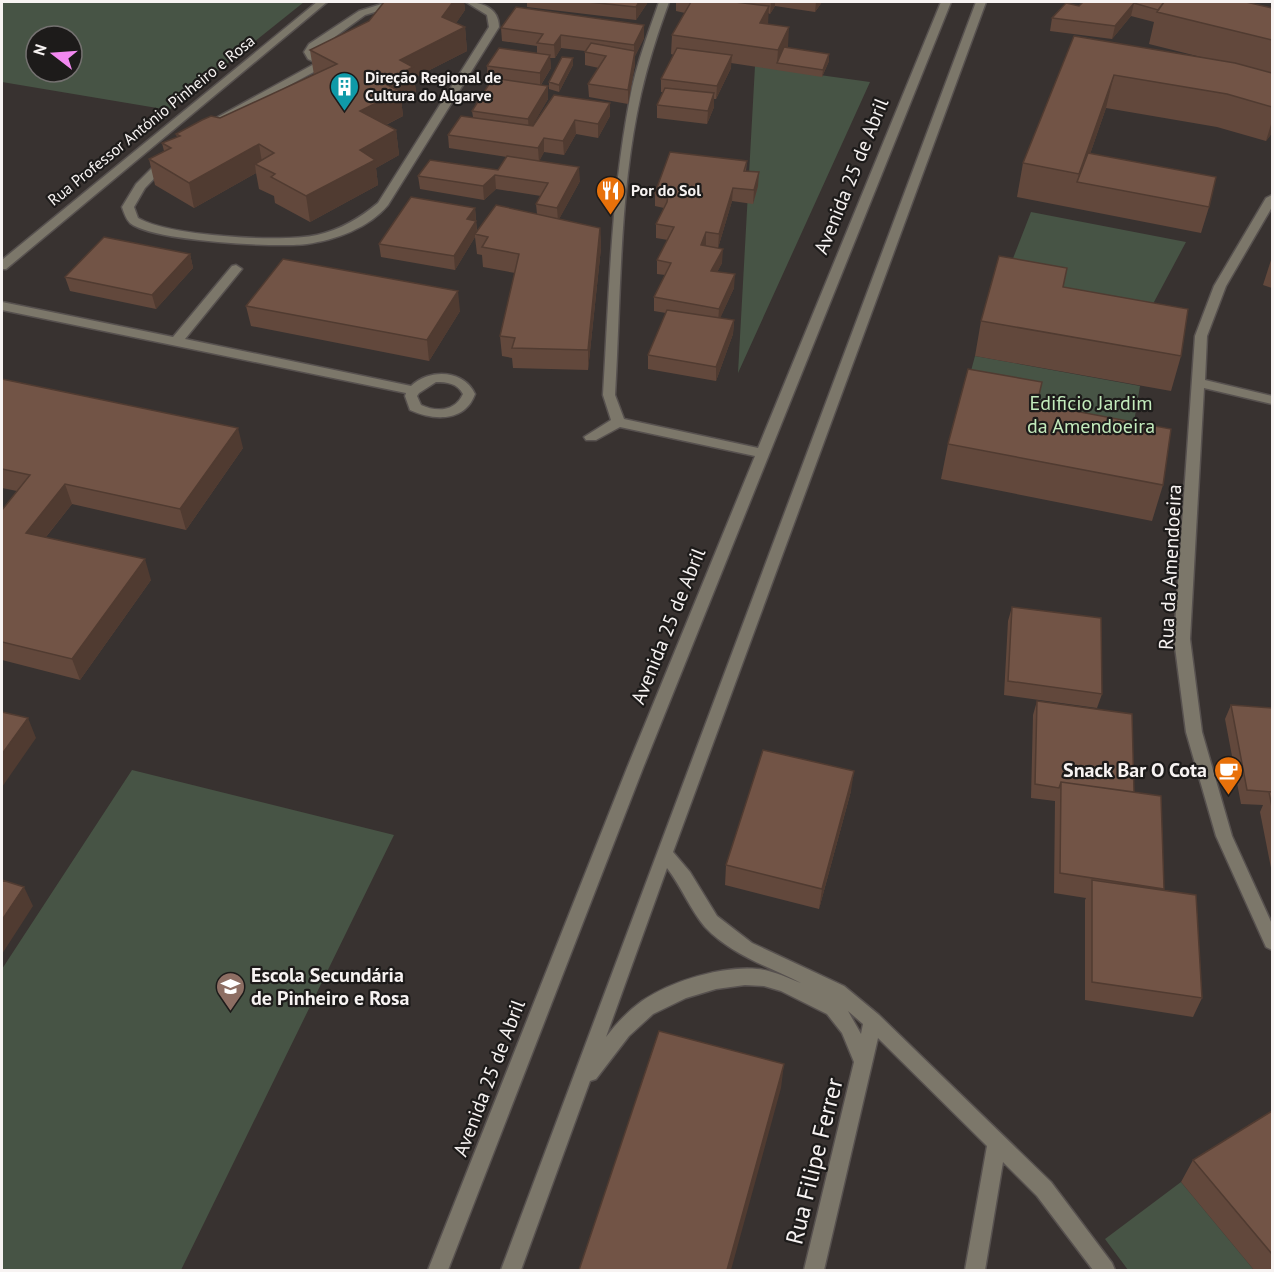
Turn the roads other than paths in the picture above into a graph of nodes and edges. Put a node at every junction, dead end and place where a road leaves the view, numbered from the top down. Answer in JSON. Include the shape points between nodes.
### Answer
{"nodes":[{"id":1,"x":322,"y":2,"type":"edge"},
{"id":2,"x":470,"y":2,"type":"edge"},
{"id":3,"x":664,"y":2,"type":"edge"},
{"id":4,"x":946,"y":2,"type":"edge"},
{"id":5,"x":981,"y":2,"type":"edge"},
{"id":6,"x":389,"y":3,"type":"edge"},
{"id":7,"x":375,"y":24,"type":"edge"},
{"id":8,"x":343,"y":53,"type":"edge"},
{"id":9,"x":323,"y":62,"type":"junction"},
{"id":10,"x":192,"y":134,"type":"edge"},
{"id":11,"x":177,"y":149,"type":"edge"},
{"id":12,"x":1272,"y":198,"type":"edge"},
{"id":13,"x":2,"y":266,"type":"edge"},
{"id":14,"x":236,"y":269,"type":"dead end"},
{"id":15,"x":2,"y":306,"type":"edge"},
{"id":16,"x":176,"y":342,"type":"junction"},
{"id":17,"x":1199,"y":383,"type":"junction"},
{"id":18,"x":413,"y":390,"type":"dead end"},
{"id":19,"x":1272,"y":400,"type":"edge"},
{"id":20,"x":618,"y":422,"type":"junction"},
{"id":21,"x":591,"y":438,"type":"dead end"},
{"id":22,"x":763,"y":453,"type":"junction"},
{"id":23,"x":664,"y":853,"type":"junction"},
{"id":24,"x":1272,"y":942,"type":"edge"},
{"id":25,"x":873,"y":1021,"type":"junction"},
{"id":26,"x":864,"y":1064,"type":"junction"},
{"id":27,"x":577,"y":1090,"type":"junction"},
{"id":28,"x":997,"y":1144,"type":"junction"},
{"id":29,"x":438,"y":1270,"type":"edge"},
{"id":30,"x":511,"y":1270,"type":"edge"},
{"id":31,"x":814,"y":1270,"type":"edge"},
{"id":32,"x":975,"y":1270,"type":"edge"},
{"id":33,"x":1105,"y":1270,"type":"edge"}],
"edges":[{"from":1,"to":13,"type":"street","name":"Rua Professor António Pinheiro e Rosa"},
{"from":2,"to":11,"type":"street","via":[[492,14],[494,27],[382,204],[350,227],[303,242],[268,242],[166,231],[138,223],[129,213],[133,194]]},
{"from":3,"to":20,"type":"street","via":[[650,40],[624,160],[609,394]]},
{"from":4,"to":22,"type":"street","name":"Avenida 25 de Abril"},
{"from":5,"to":23,"type":"street"},
{"from":6,"to":7,"type":"street"},
{"from":6,"to":9,"type":"street","via":[[362,12],[313,46],[309,52],[312,57]]},
{"from":8,"to":9,"type":"street"},
{"from":9,"to":10,"type":"street"},
{"from":12,"to":17,"type":"street","name":"Rua da Amendoeira","via":[[1220,286],[1201,336]]},
{"from":14,"to":16,"type":"street"},
{"from":15,"to":16,"type":"street"},
{"from":16,"to":18,"type":"street"},
{"from":17,"to":19,"type":"street"},
{"from":17,"to":24,"type":"street","name":"Rua da Amendoeira","via":[[1182,639],[1194,732],[1224,836]]},
{"from":20,"to":21,"type":"street"},
{"from":20,"to":22,"type":"street"},
{"from":22,"to":29,"type":"street","name":"Avenida 25 de Abril"},
{"from":23,"to":25,"type":"street","via":[[711,921],[746,948],[838,992]]},
{"from":23,"to":27,"type":"street"},
{"from":25,"to":26,"type":"street","name":"Rua Filipe Ferrer"},
{"from":25,"to":28,"type":"street"},
{"from":26,"to":27,"type":"street","name":"Rua Filipe Ferrer","via":[[848,1026],[833,1008],[757,977],[713,982],[681,991],[648,1007],[615,1037]]},
{"from":26,"to":31,"type":"street","name":"Rua Filipe Ferrer"},
{"from":27,"to":30,"type":"street"},
{"from":28,"to":32,"type":"street"},
{"from":28,"to":33,"type":"street","via":[[1044,1189]]}]}
